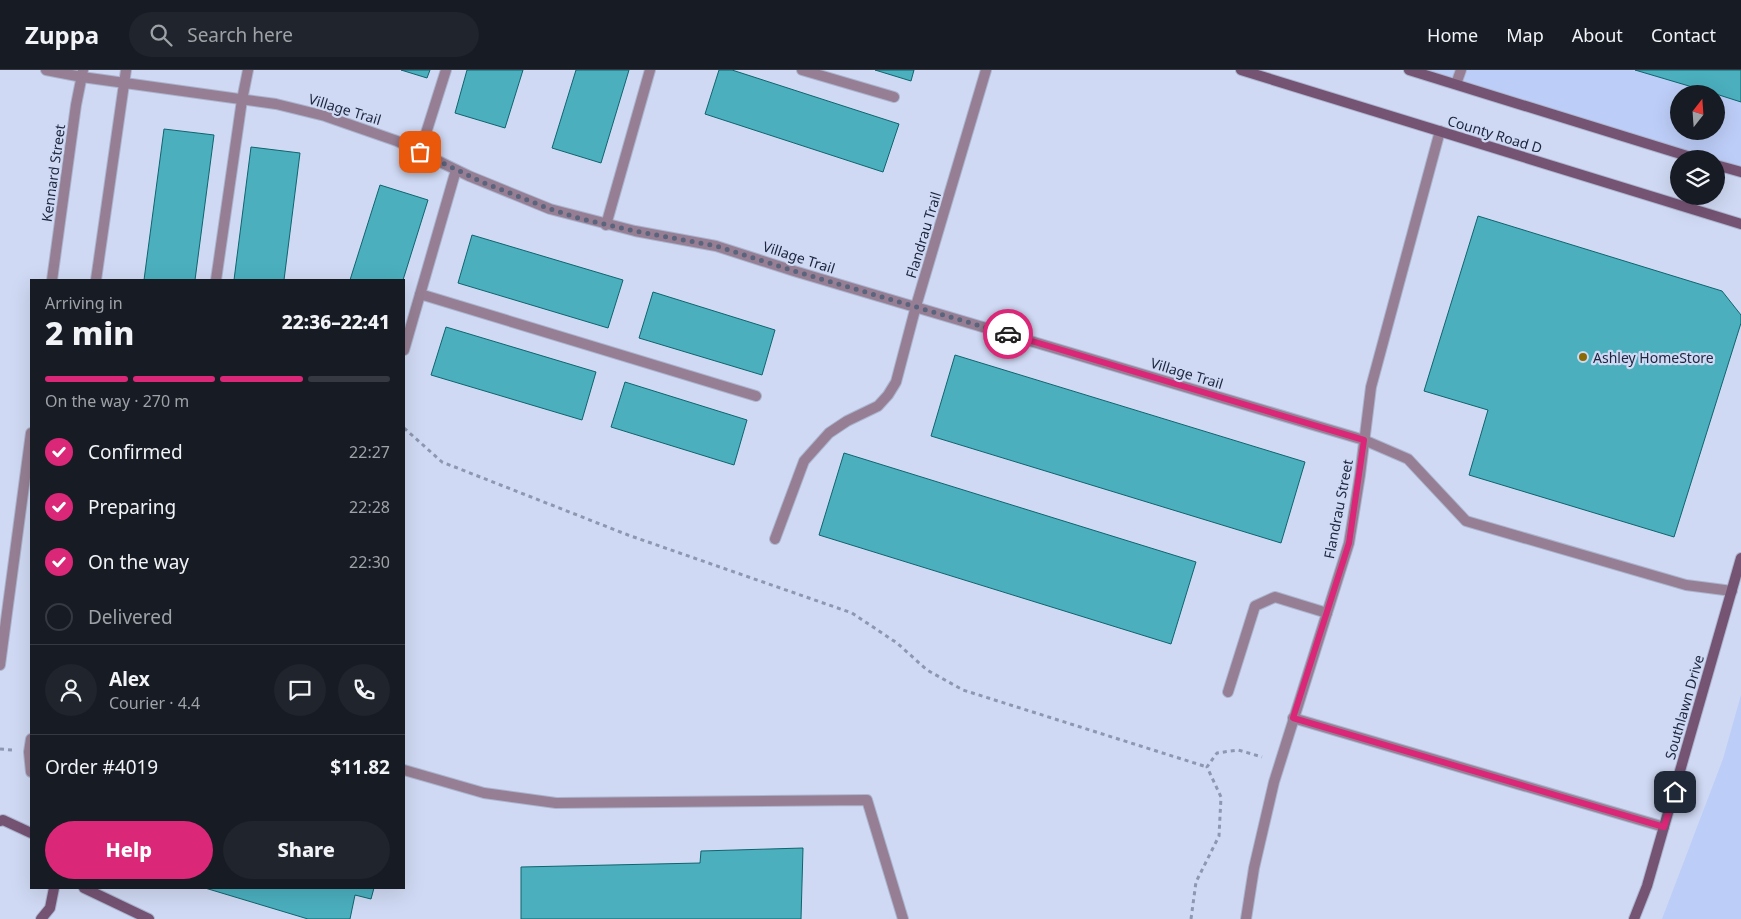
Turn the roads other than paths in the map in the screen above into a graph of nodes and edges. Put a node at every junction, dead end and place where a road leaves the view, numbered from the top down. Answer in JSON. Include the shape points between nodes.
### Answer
{"nodes":[{"id":1,"x":46,"y":70,"type":"edge"},
{"id":2,"x":126,"y":70,"type":"edge"},
{"id":3,"x":248,"y":70,"type":"edge"},
{"id":4,"x":446,"y":70,"type":"edge"},
{"id":5,"x":650,"y":70,"type":"edge"},
{"id":6,"x":802,"y":70,"type":"edge"},
{"id":7,"x":986,"y":70,"type":"edge"},
{"id":8,"x":1241,"y":70,"type":"edge"},
{"id":9,"x":1409,"y":70,"type":"edge"},
{"id":10,"x":1461,"y":70,"type":"edge"},
{"id":11,"x":83,"y":74,"type":"edge"},
{"id":12,"x":123,"y":84,"type":"junction"},
{"id":13,"x":1456,"y":84,"type":"junction"},
{"id":14,"x":894,"y":97,"type":"dead end"},
{"id":15,"x":242,"y":100,"type":"junction"},
{"id":16,"x":1440,"y":131,"type":"junction"},
{"id":17,"x":1670,"y":151,"type":"edge"},
{"id":18,"x":420,"y":152,"type":"junction"},
{"id":19,"x":1725,"y":168,"type":"edge"},
{"id":20,"x":456,"y":170,"type":"junction"},
{"id":21,"x":1741,"y":172,"type":"edge"},
{"id":22,"x":1741,"y":224,"type":"edge"},
{"id":23,"x":606,"y":225,"type":"junction"},
{"id":24,"x":52,"y":279,"type":"edge"},
{"id":25,"x":96,"y":279,"type":"edge"},
{"id":26,"x":216,"y":279,"type":"edge"},
{"id":27,"x":420,"y":294,"type":"junction"},
{"id":28,"x":916,"y":306,"type":"junction"},
{"id":29,"x":405,"y":346,"type":"edge"},
{"id":30,"x":756,"y":396,"type":"dead end"},
{"id":31,"x":1364,"y":440,"type":"junction"},
{"id":32,"x":30,"y":445,"type":"edge"},
{"id":33,"x":775,"y":539,"type":"dead end"},
{"id":34,"x":1740,"y":563,"type":"edge"},
{"id":35,"x":1732,"y":591,"type":"junction"},
{"id":36,"x":1327,"y":612,"type":"junction"},
{"id":37,"x":0,"y":665,"type":"edge"},
{"id":38,"x":1228,"y":692,"type":"dead end"},
{"id":39,"x":1293,"y":718,"type":"junction"},
{"id":40,"x":405,"y":770,"type":"edge"},
{"id":41,"x":0,"y":820,"type":"edge"},
{"id":42,"x":1664,"y":827,"type":"junction"},
{"id":43,"x":30,"y":833,"type":"edge"},
{"id":44,"x":54,"y":889,"type":"edge"},
{"id":45,"x":86,"y":889,"type":"edge"},
{"id":46,"x":41,"y":919,"type":"edge"},
{"id":47,"x":149,"y":919,"type":"edge"},
{"id":48,"x":903,"y":919,"type":"edge"},
{"id":49,"x":1246,"y":919,"type":"edge"},
{"id":50,"x":1634,"y":919,"type":"edge"}],
"edges":[{"from":1,"to":11,"type":"street","name":"Village Trail"},
{"from":2,"to":12,"type":"street"},
{"from":3,"to":15,"type":"street"},
{"from":4,"to":18,"type":"street"},
{"from":5,"to":23,"type":"street"},
{"from":6,"to":14,"type":"street"},
{"from":7,"to":28,"type":"street","name":"Flandrau Trail"},
{"from":8,"to":16,"type":"street","name":"County Road D"},
{"from":9,"to":13,"type":"street"},
{"from":10,"to":13,"type":"street"},
{"from":11,"to":12,"type":"street","name":"Village Trail"},
{"from":11,"to":24,"type":"street","name":"Kennard Street"},
{"from":12,"to":15,"type":"street","name":"Village Trail"},
{"from":12,"to":25,"type":"street"},
{"from":13,"to":17,"type":"street"},
{"from":15,"to":18,"type":"street","name":"Village Trail","via":[[331,117]]},
{"from":15,"to":26,"type":"street"},
{"from":16,"to":22,"type":"street","name":"County Road D"},
{"from":16,"to":31,"type":"street","name":"Flandrau Street","via":[[1371,386]]},
{"from":18,"to":20,"type":"street","name":"Village Trail"},
{"from":19,"to":21,"type":"street"},
{"from":20,"to":23,"type":"street","name":"Village Trail","via":[[522,199]]},
{"from":20,"to":27,"type":"street"},
{"from":23,"to":28,"type":"street","name":"Village Trail","via":[[716,246]]},
{"from":27,"to":29,"type":"street"},
{"from":27,"to":30,"type":"street"},
{"from":28,"to":31,"type":"street","name":"Village Trail"},
{"from":28,"to":33,"type":"street","name":"Flandrau Trail","via":[[892,389],[873,410],[847,421],[829,434],[804,460]]},
{"from":31,"to":35,"type":"street","name":"Village Trail","via":[[1408,459],[1466,520],[1686,585]]},
{"from":31,"to":36,"type":"street","name":"Flandrau Street","via":[[1349,543]]},
{"from":32,"to":37,"type":"street"},
{"from":34,"to":35,"type":"street","name":"Southlawn Drive"},
{"from":35,"to":42,"type":"street","name":"Southlawn Drive"},
{"from":36,"to":38,"type":"street","via":[[1275,597],[1255,606]]},
{"from":36,"to":39,"type":"street","name":"Flandrau Street"},
{"from":39,"to":42,"type":"street"},
{"from":39,"to":49,"type":"street","name":"Flandrau Street","via":[[1255,861]]},
{"from":40,"to":48,"type":"street","via":[[484,793],[556,804],[867,800]]},
{"from":41,"to":43,"type":"street"},
{"from":42,"to":50,"type":"street","name":"Southlawn Drive","via":[[1648,886]]},
{"from":44,"to":46,"type":"street","via":[[50,908]]},
{"from":45,"to":47,"type":"street"}]}
